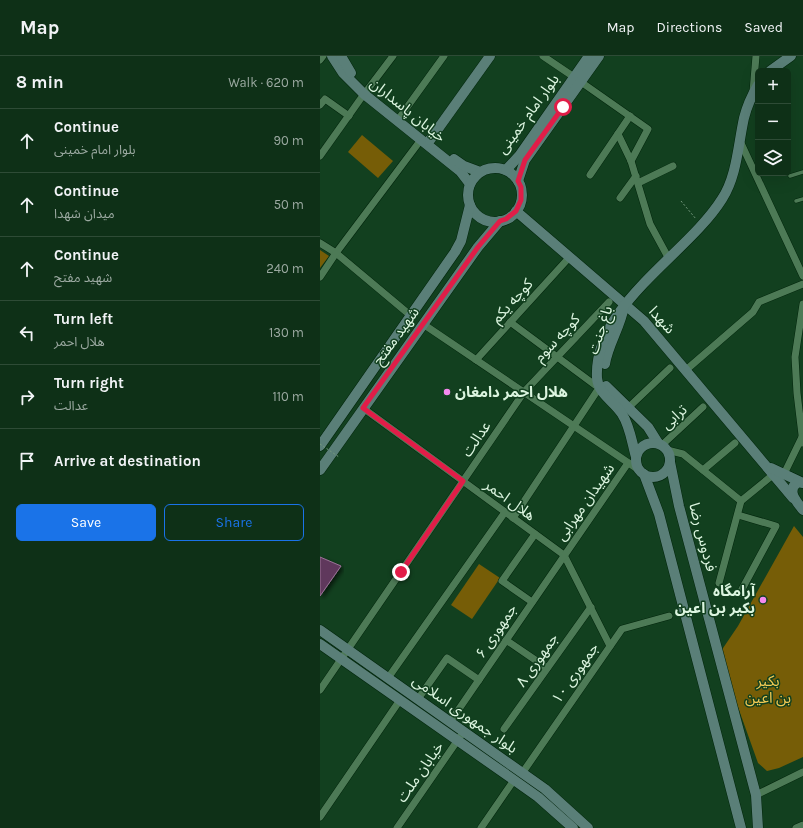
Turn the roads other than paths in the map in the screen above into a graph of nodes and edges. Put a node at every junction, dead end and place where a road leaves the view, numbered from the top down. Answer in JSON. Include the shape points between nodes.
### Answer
{"nodes":[{"id":1,"x":323,"y":56,"type":"edge"},
{"id":2,"x":332,"y":56,"type":"edge"},
{"id":3,"x":341,"y":56,"type":"edge"},
{"id":4,"x":392,"y":56,"type":"edge"},
{"id":5,"x":444,"y":56,"type":"edge"},
{"id":6,"x":490,"y":56,"type":"edge"},
{"id":7,"x":543,"y":56,"type":"edge"},
{"id":8,"x":589,"y":56,"type":"edge"},
{"id":9,"x":599,"y":56,"type":"edge"},
{"id":10,"x":756,"y":56,"type":"edge"},
{"id":11,"x":791,"y":56,"type":"edge"},
{"id":12,"x":320,"y":60,"type":"edge"},
{"id":13,"x":756,"y":68,"type":"edge"},
{"id":14,"x":774,"y":68,"type":"edge"},
{"id":15,"x":577,"y":80,"type":"junction"},
{"id":16,"x":755,"y":91,"type":"edge"},
{"id":17,"x":366,"y":92,"type":"junction"},
{"id":18,"x":320,"y":106,"type":"edge"},
{"id":19,"x":349,"y":116,"type":"junction"},
{"id":20,"x":630,"y":116,"type":"junction"},
{"id":21,"x":400,"y":117,"type":"junction"},
{"id":22,"x":618,"y":134,"type":"junction"},
{"id":23,"x":425,"y":140,"type":"junction"},
{"id":24,"x":740,"y":141,"type":"junction"},
{"id":25,"x":526,"y":152,"type":"junction"},
{"id":26,"x":320,"y":156,"type":"edge"},
{"id":27,"x":631,"y":161,"type":"junction"},
{"id":28,"x":673,"y":166,"type":"dead end"},
{"id":29,"x":506,"y":170,"type":"junction"},
{"id":30,"x":480,"y":172,"type":"junction"},
{"id":31,"x":803,"y":172,"type":"edge"},
{"id":32,"x":590,"y":175,"type":"dead end"},
{"id":33,"x":791,"y":176,"type":"edge"},
{"id":34,"x":637,"y":180,"type":"junction"},
{"id":35,"x":518,"y":181,"type":"junction"},
{"id":36,"x":470,"y":184,"type":"junction"},
{"id":37,"x":620,"y":198,"type":"dead end"},
{"id":38,"x":803,"y":199,"type":"edge"},
{"id":39,"x":796,"y":201,"type":"dead end"},
{"id":40,"x":470,"y":205,"type":"junction"},
{"id":41,"x":516,"y":211,"type":"junction"},
{"id":42,"x":500,"y":221,"type":"junction"},
{"id":43,"x":320,"y":243,"type":"edge"},
{"id":44,"x":336,"y":253,"type":"junction"},
{"id":45,"x":669,"y":259,"type":"junction"},
{"id":46,"x":566,"y":261,"type":"dead end"},
{"id":47,"x":803,"y":276,"type":"edge"},
{"id":48,"x":320,"y":277,"type":"edge"},
{"id":49,"x":803,"y":284,"type":"edge"},
{"id":50,"x":609,"y":302,"type":"dead end"},
{"id":51,"x":625,"y":304,"type":"junction"},
{"id":52,"x":803,"y":304,"type":"edge"},
{"id":53,"x":410,"y":315,"type":"junction"},
{"id":54,"x":510,"y":322,"type":"junction"},
{"id":55,"x":423,"y":324,"type":"junction"},
{"id":56,"x":557,"y":357,"type":"junction"},
{"id":57,"x":476,"y":360,"type":"junction"},
{"id":58,"x":670,"y":368,"type":"dead end"},
{"id":59,"x":686,"y":370,"type":"junction"},
{"id":60,"x":599,"y":388,"type":"junction"},
{"id":61,"x":524,"y":392,"type":"junction"},
{"id":62,"x":629,"y":407,"type":"junction"},
{"id":63,"x":363,"y":408,"type":"junction"},
{"id":64,"x":703,"y":408,"type":"dead end"},
{"id":65,"x":575,"y":426,"type":"junction"},
{"id":66,"x":802,"y":440,"type":"edge"},
{"id":67,"x":735,"y":443,"type":"dead end"},
{"id":68,"x":320,"y":445,"type":"edge"},
{"id":69,"x":662,"y":446,"type":"junction"},
{"id":70,"x":632,"y":460,"type":"junction"},
{"id":71,"x":670,"y":462,"type":"junction"},
{"id":72,"x":320,"y":470,"type":"edge"},
{"id":73,"x":703,"y":470,"type":"junction"},
{"id":74,"x":775,"y":471,"type":"junction"},
{"id":75,"x":642,"y":472,"type":"junction"},
{"id":76,"x":463,"y":481,"type":"junction"},
{"id":77,"x":802,"y":483,"type":"edge"},
{"id":78,"x":793,"y":498,"type":"junction"},
{"id":79,"x":741,"y":501,"type":"junction"},
{"id":80,"x":803,"y":510,"type":"edge"},
{"id":81,"x":505,"y":512,"type":"junction"},
{"id":82,"x":738,"y":515,"type":"junction"},
{"id":83,"x":513,"y":518,"type":"junction"},
{"id":84,"x":535,"y":534,"type":"junction"},
{"id":85,"x":564,"y":555,"type":"junction"},
{"id":86,"x":719,"y":583,"type":"dead end"},
{"id":87,"x":740,"y":593,"type":"dead end"},
{"id":88,"x":532,"y":602,"type":"junction"},
{"id":89,"x":591,"y":607,"type":"junction"},
{"id":90,"x":669,"y":616,"type":"dead end"},
{"id":91,"x":320,"y":630,"type":"edge"},
{"id":92,"x":506,"y":640,"type":"junction"},
{"id":93,"x":320,"y":644,"type":"edge"},
{"id":94,"x":610,"y":646,"type":"junction"},
{"id":95,"x":347,"y":650,"type":"junction"},
{"id":96,"x":341,"y":659,"type":"junction"},
{"id":97,"x":548,"y":668,"type":"junction"},
{"id":98,"x":388,"y":678,"type":"junction"},
{"id":99,"x":479,"y":680,"type":"junction"},
{"id":100,"x":320,"y":690,"type":"edge"},
{"id":101,"x":418,"y":699,"type":"junction"},
{"id":102,"x":400,"y":700,"type":"junction"},
{"id":103,"x":450,"y":722,"type":"junction"},
{"id":104,"x":504,"y":729,"type":"dead end"},
{"id":105,"x":464,"y":731,"type":"junction"},
{"id":106,"x":458,"y":740,"type":"junction"},
{"id":107,"x":523,"y":772,"type":"junction"},
{"id":108,"x":803,"y":772,"type":"edge"},
{"id":109,"x":514,"y":780,"type":"junction"},
{"id":110,"x":756,"y":795,"type":"junction"},
{"id":111,"x":320,"y":817,"type":"edge"},
{"id":112,"x":579,"y":819,"type":"junction"},
{"id":113,"x":803,"y":825,"type":"edge"},
{"id":114,"x":571,"y":827,"type":"edge"},
{"id":115,"x":397,"y":828,"type":"edge"},
{"id":116,"x":481,"y":828,"type":"edge"},
{"id":117,"x":588,"y":828,"type":"edge"},
{"id":118,"x":741,"y":828,"type":"edge"},
{"id":119,"x":758,"y":828,"type":"edge"},
{"id":120,"x":796,"y":828,"type":"edge"}],
"edges":[{"from":1,"to":12,"type":"street"},
{"from":2,"to":17,"type":"street","name":"خیابان پاسداران","via":[[343,73]]},
{"from":3,"to":17,"type":"street","name":"خیابان پاسداران"},
{"from":4,"to":17,"type":"street"},
{"from":5,"to":21,"type":"street"},
{"from":6,"to":23,"type":"street"},
{"from":7,"to":15,"type":"street"},
{"from":8,"to":15,"type":"street","name":"بلوار امام خمینی"},
{"from":9,"to":15,"type":"street","name":"بلوار امام خمینی"},
{"from":10,"to":13,"type":"street"},
{"from":11,"to":14,"type":"street"},
{"from":15,"to":20,"type":"street"},
{"from":15,"to":25,"type":"street","name":"بلوار امام خمینی"},
{"from":16,"to":24,"type":"street","via":[[744,117]]},
{"from":17,"to":19,"type":"street"},
{"from":17,"to":21,"type":"street","name":"خیابان پاسداران"},
{"from":17,"to":23,"type":"street","name":"خیابان پاسداران"},
{"from":18,"to":19,"type":"street","via":[[325,99]]},
{"from":19,"to":26,"type":"street"},
{"from":20,"to":22,"type":"street"},
{"from":20,"to":27,"type":"street","via":[[648,129]]},
{"from":21,"to":23,"type":"street","name":"خیابان پاسداران"},
{"from":22,"to":27,"type":"street"},
{"from":22,"to":32,"type":"street"},
{"from":23,"to":30,"type":"street","name":"خیابان پاسداران","via":[[464,166]]},
{"from":23,"to":36,"type":"street","name":"خیابان پاسداران","via":[[460,171]]},
{"from":23,"to":44,"type":"street"},
{"from":24,"to":45,"type":"street","via":[[733,175],[724,197],[710,217]]},
{"from":24,"to":47,"type":"street"},
{"from":25,"to":29,"type":"street","name":"بلوار امام خمینی"},
{"from":25,"to":35,"type":"street","name":"بلوار امام خمینی"},
{"from":27,"to":34,"type":"street"},
{"from":28,"to":34,"type":"street"},
{"from":29,"to":30,"type":"street","via":[[492,168]]},
{"from":29,"to":35,"type":"street"},
{"from":30,"to":36,"type":"street"},
{"from":31,"to":33,"type":"lane"},
{"from":34,"to":37,"type":"street"},
{"from":34,"to":45,"type":"street","via":[[650,224]]},
{"from":35,"to":41,"type":"street","via":[[521,187],[521,200]]},
{"from":36,"to":40,"type":"street"},
{"from":38,"to":39,"type":"lane"},
{"from":40,"to":42,"type":"street","via":[[479,216]]},
{"from":40,"to":53,"type":"street","name":"شهید مفتح","via":[[458,246]]},
{"from":41,"to":42,"type":"street"},
{"from":41,"to":51,"type":"street","name":"شهدا"},
{"from":42,"to":55,"type":"street","name":"شهید مفتح","via":[[478,247]]},
{"from":43,"to":44,"type":"street"},
{"from":44,"to":48,"type":"street"},
{"from":44,"to":53,"type":"street"},
{"from":45,"to":51,"type":"street"},
{"from":46,"to":54,"type":"street","name":"کوچه یکم"},
{"from":49,"to":59,"type":"street","via":[[759,302],[753,312]]},
{"from":50,"to":56,"type":"street","name":"کوچه سوم"},
{"from":51,"to":59,"type":"street","name":"شهدا","via":[[644,321]]},
{"from":51,"to":60,"type":"street","name":"باغ جنت","via":[[616,315],[600,351],[597,378]]},
{"from":51,"to":62,"type":"street","name":"باغ جنت","via":[[606,353],[604,375],[609,390]]},
{"from":52,"to":66,"type":"street","via":[[795,357]]},
{"from":53,"to":68,"type":"street","name":"شهید مفتح"},
{"from":54,"to":56,"type":"street"},
{"from":54,"to":57,"type":"street","name":"کوچه یکم"},
{"from":55,"to":57,"type":"street"},
{"from":55,"to":63,"type":"street","name":"شهید مفتح"},
{"from":56,"to":60,"type":"street"},
{"from":56,"to":61,"type":"street","name":"کوچه سوم"},
{"from":57,"to":61,"type":"street"},
{"from":58,"to":62,"type":"street"},
{"from":59,"to":74,"type":"street","name":"شهدا"},
{"from":60,"to":65,"type":"street"},
{"from":60,"to":70,"type":"street","via":[[622,414],[630,432]]},
{"from":61,"to":65,"type":"street"},
{"from":61,"to":76,"type":"street","name":"عدالت"},
{"from":62,"to":69,"type":"street","name":"باغ جنت"},
{"from":63,"to":72,"type":"street","name":"شهید مفتح"},
{"from":63,"to":76,"type":"street","name":"هلال احمر"},
{"from":64,"to":69,"type":"street","name":"ترابی"},
{"from":65,"to":70,"type":"street"},
{"from":65,"to":83,"type":"street"},
{"from":66,"to":74,"type":"street"},
{"from":67,"to":73,"type":"street"},
{"from":69,"to":70,"type":"street","via":[[652,442],[641,447]]},
{"from":69,"to":71,"type":"street"},
{"from":69,"to":73,"type":"street","via":[[682,454]]},
{"from":70,"to":75,"type":"street"},
{"from":70,"to":85,"type":"street","name":"شهیدان مهرابی"},
{"from":71,"to":75,"type":"street","via":[[663,474],[650,477]]},
{"from":71,"to":110,"type":"street","name":"فردوس رضا","via":[[679,506]]},
{"from":73,"to":79,"type":"street"},
{"from":74,"to":77,"type":"street","name":"شهدا"},
{"from":74,"to":78,"type":"street","name":"شهدا"},
{"from":74,"to":79,"type":"street"},
{"from":75,"to":118,"type":"street","via":[[659,514]]},
{"from":76,"to":81,"type":"street","name":"هلال احمر"},
{"from":76,"to":95,"type":"street","name":"عدالت"},
{"from":77,"to":78,"type":"street","via":[[793,487]]},
{"from":78,"to":80,"type":"street","name":"شهدا"},
{"from":79,"to":82,"type":"street"},
{"from":81,"to":83,"type":"street","name":"هلال احمر"},
{"from":81,"to":98,"type":"street"},
{"from":82,"to":86,"type":"street"},
{"from":82,"to":87,"type":"street","via":[[776,526]]},
{"from":83,"to":84,"type":"street","name":"هلال احمر"},
{"from":84,"to":85,"type":"street","name":"هلال احمر"},
{"from":84,"to":88,"type":"street","via":[[502,581]]},
{"from":85,"to":88,"type":"street","name":"جمهوری ۶"},
{"from":85,"to":89,"type":"street"},
{"from":88,"to":92,"type":"street","name":"جمهوری ۶"},
{"from":89,"to":94,"type":"street"},
{"from":89,"to":97,"type":"street","name":"جمهوری ۸"},
{"from":90,"to":94,"type":"street","name":"جمهوری ۱۰","via":[[622,629]]},
{"from":91,"to":95,"type":"street","name":"بلوار جمهوری اسلامی"},
{"from":92,"to":97,"type":"street"},
{"from":92,"to":99,"type":"street","name":"جمهوری ۶"},
{"from":93,"to":96,"type":"street","name":"بلوار جمهوری اسلامی"},
{"from":94,"to":107,"type":"street","name":"جمهوری ۱۰"},
{"from":95,"to":96,"type":"street","name":"عدالت"},
{"from":95,"to":98,"type":"street","name":"بلوار جمهوری اسلامی"},
{"from":96,"to":100,"type":"street","name":"عدالت"},
{"from":96,"to":102,"type":"street","name":"بلوار جمهوری اسلامی"},
{"from":97,"to":104,"type":"street","name":"جمهوری ۸"},
{"from":98,"to":101,"type":"street","name":"بلوار جمهوری اسلامی"},
{"from":99,"to":101,"type":"street","via":[[447,658]]},
{"from":99,"to":103,"type":"street","name":"جمهوری ۶"},
{"from":101,"to":103,"type":"street","name":"بلوار جمهوری اسلامی"},
{"from":102,"to":106,"type":"street","name":"بلوار جمهوری اسلامی"},
{"from":102,"to":111,"type":"street"},
{"from":103,"to":105,"type":"street","name":"بلوار جمهوری اسلامی"},
{"from":105,"to":106,"type":"street","name":"خیابان ملت"},
{"from":105,"to":107,"type":"street","name":"بلوار جمهوری اسلامی"},
{"from":106,"to":109,"type":"street","name":"بلوار جمهوری اسلامی"},
{"from":106,"to":115,"type":"street","name":"خیابان ملت"},
{"from":107,"to":112,"type":"street","name":"بلوار جمهوری اسلامی"},
{"from":108,"to":110,"type":"street"},
{"from":109,"to":114,"type":"street","name":"بلوار جمهوری اسلامی","via":[[538,797]]},
{"from":109,"to":116,"type":"street"},
{"from":110,"to":119,"type":"street","name":"فردوس رضا"},
{"from":112,"to":114,"type":"street"},
{"from":112,"to":117,"type":"street","name":"بلوار جمهوری اسلامی"},
{"from":113,"to":120,"type":"street"}]}
